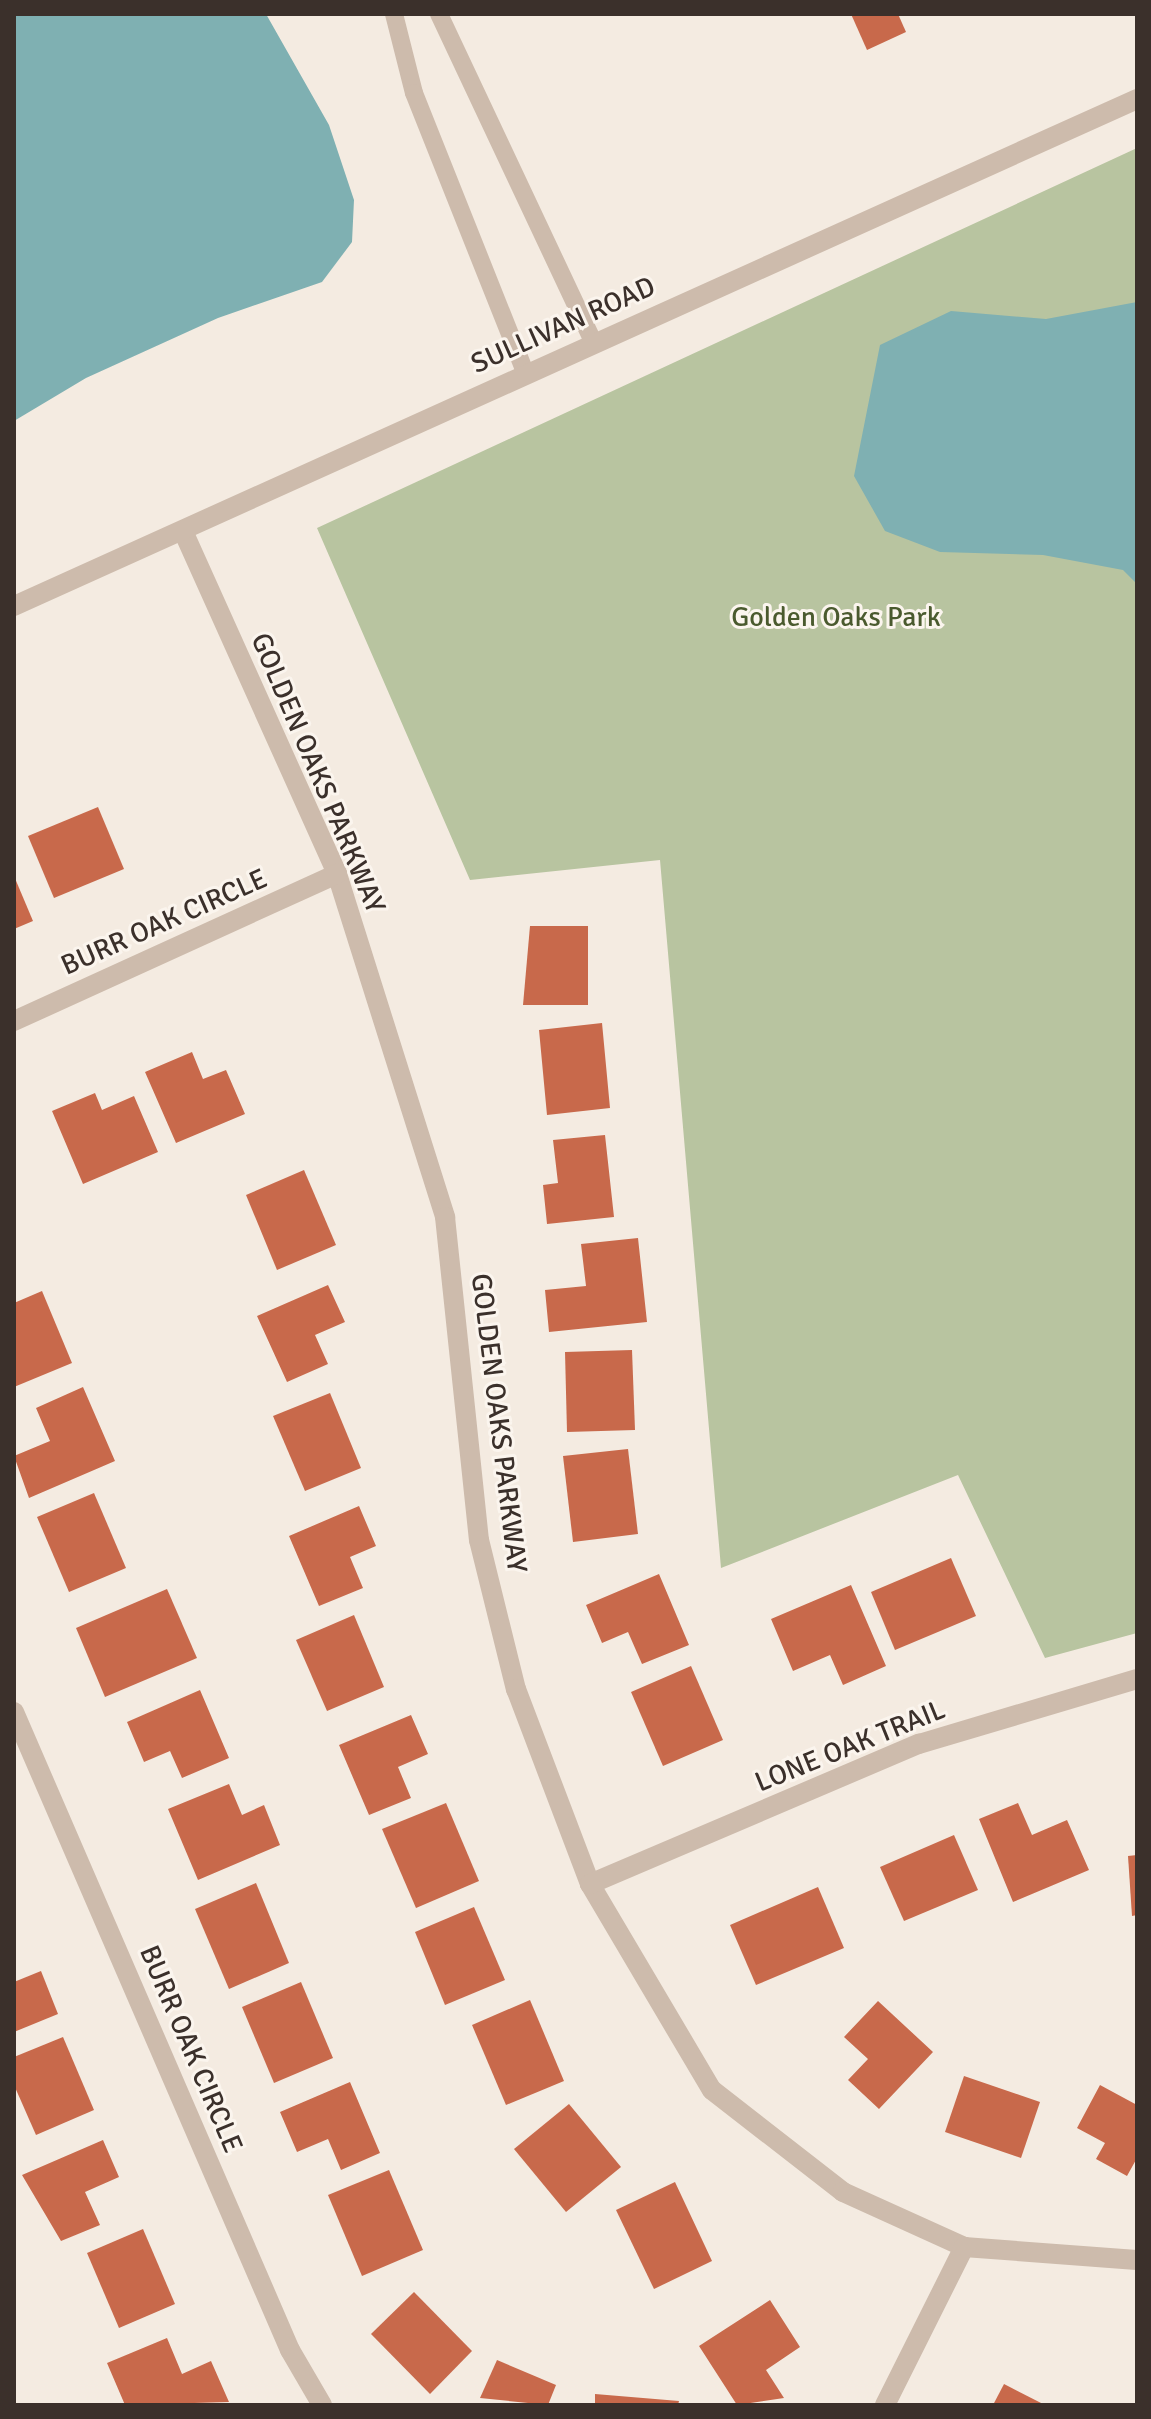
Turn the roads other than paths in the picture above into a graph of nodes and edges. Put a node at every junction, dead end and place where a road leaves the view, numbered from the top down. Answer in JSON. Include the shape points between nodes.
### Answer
{"nodes":[{"id":1,"x":394,"y":14,"type":"edge"},
{"id":2,"x":439,"y":14,"type":"edge"},
{"id":3,"x":1137,"y":99,"type":"edge"},
{"id":4,"x":593,"y":342,"type":"junction"},
{"id":5,"x":525,"y":372,"type":"junction"},
{"id":6,"x":183,"y":531,"type":"junction"},
{"id":7,"x":14,"y":606,"type":"edge"},
{"id":8,"x":337,"y":874,"type":"junction"},
{"id":9,"x":14,"y":1021,"type":"edge"},
{"id":10,"x":1137,"y":1679,"type":"edge"},
{"id":11,"x":14,"y":1712,"type":"edge"},
{"id":12,"x":590,"y":1884,"type":"junction"},
{"id":13,"x":964,"y":2247,"type":"junction"},
{"id":14,"x":1137,"y":2260,"type":"edge"},
{"id":15,"x":322,"y":2405,"type":"edge"},
{"id":16,"x":885,"y":2405,"type":"edge"}],
"edges":[{"from":1,"to":5,"type":"lane","via":[[414,93]]},
{"from":2,"to":4,"type":"lane"},
{"from":3,"to":4,"type":"street","name":"SULLIVAN ROAD"},
{"from":4,"to":5,"type":"street","name":"SULLIVAN ROAD"},
{"from":5,"to":6,"type":"street","name":"SULLIVAN ROAD"},
{"from":6,"to":7,"type":"street","name":"SULLIVAN ROAD"},
{"from":6,"to":8,"type":"street","name":"GOLDEN OAKS PARKWAY"},
{"from":8,"to":9,"type":"street","name":"BURR OAK CIRCLE"},
{"from":8,"to":12,"type":"street","name":"GOLDEN OAKS PARKWAY","via":[[445,1217],[479,1540],[516,1689]]},
{"from":10,"to":12,"type":"street","name":"LONE OAK TRAIL","via":[[919,1744]]},
{"from":11,"to":15,"type":"street","name":"BURR OAK CIRCLE","via":[[290,2350]]},
{"from":12,"to":13,"type":"street","name":"GOLDEN OAKS PARKWAY","via":[[712,2090],[843,2192]]},
{"from":13,"to":14,"type":"street","name":"GOLDEN OAKS PARKWAY"},
{"from":13,"to":16,"type":"street"}]}
